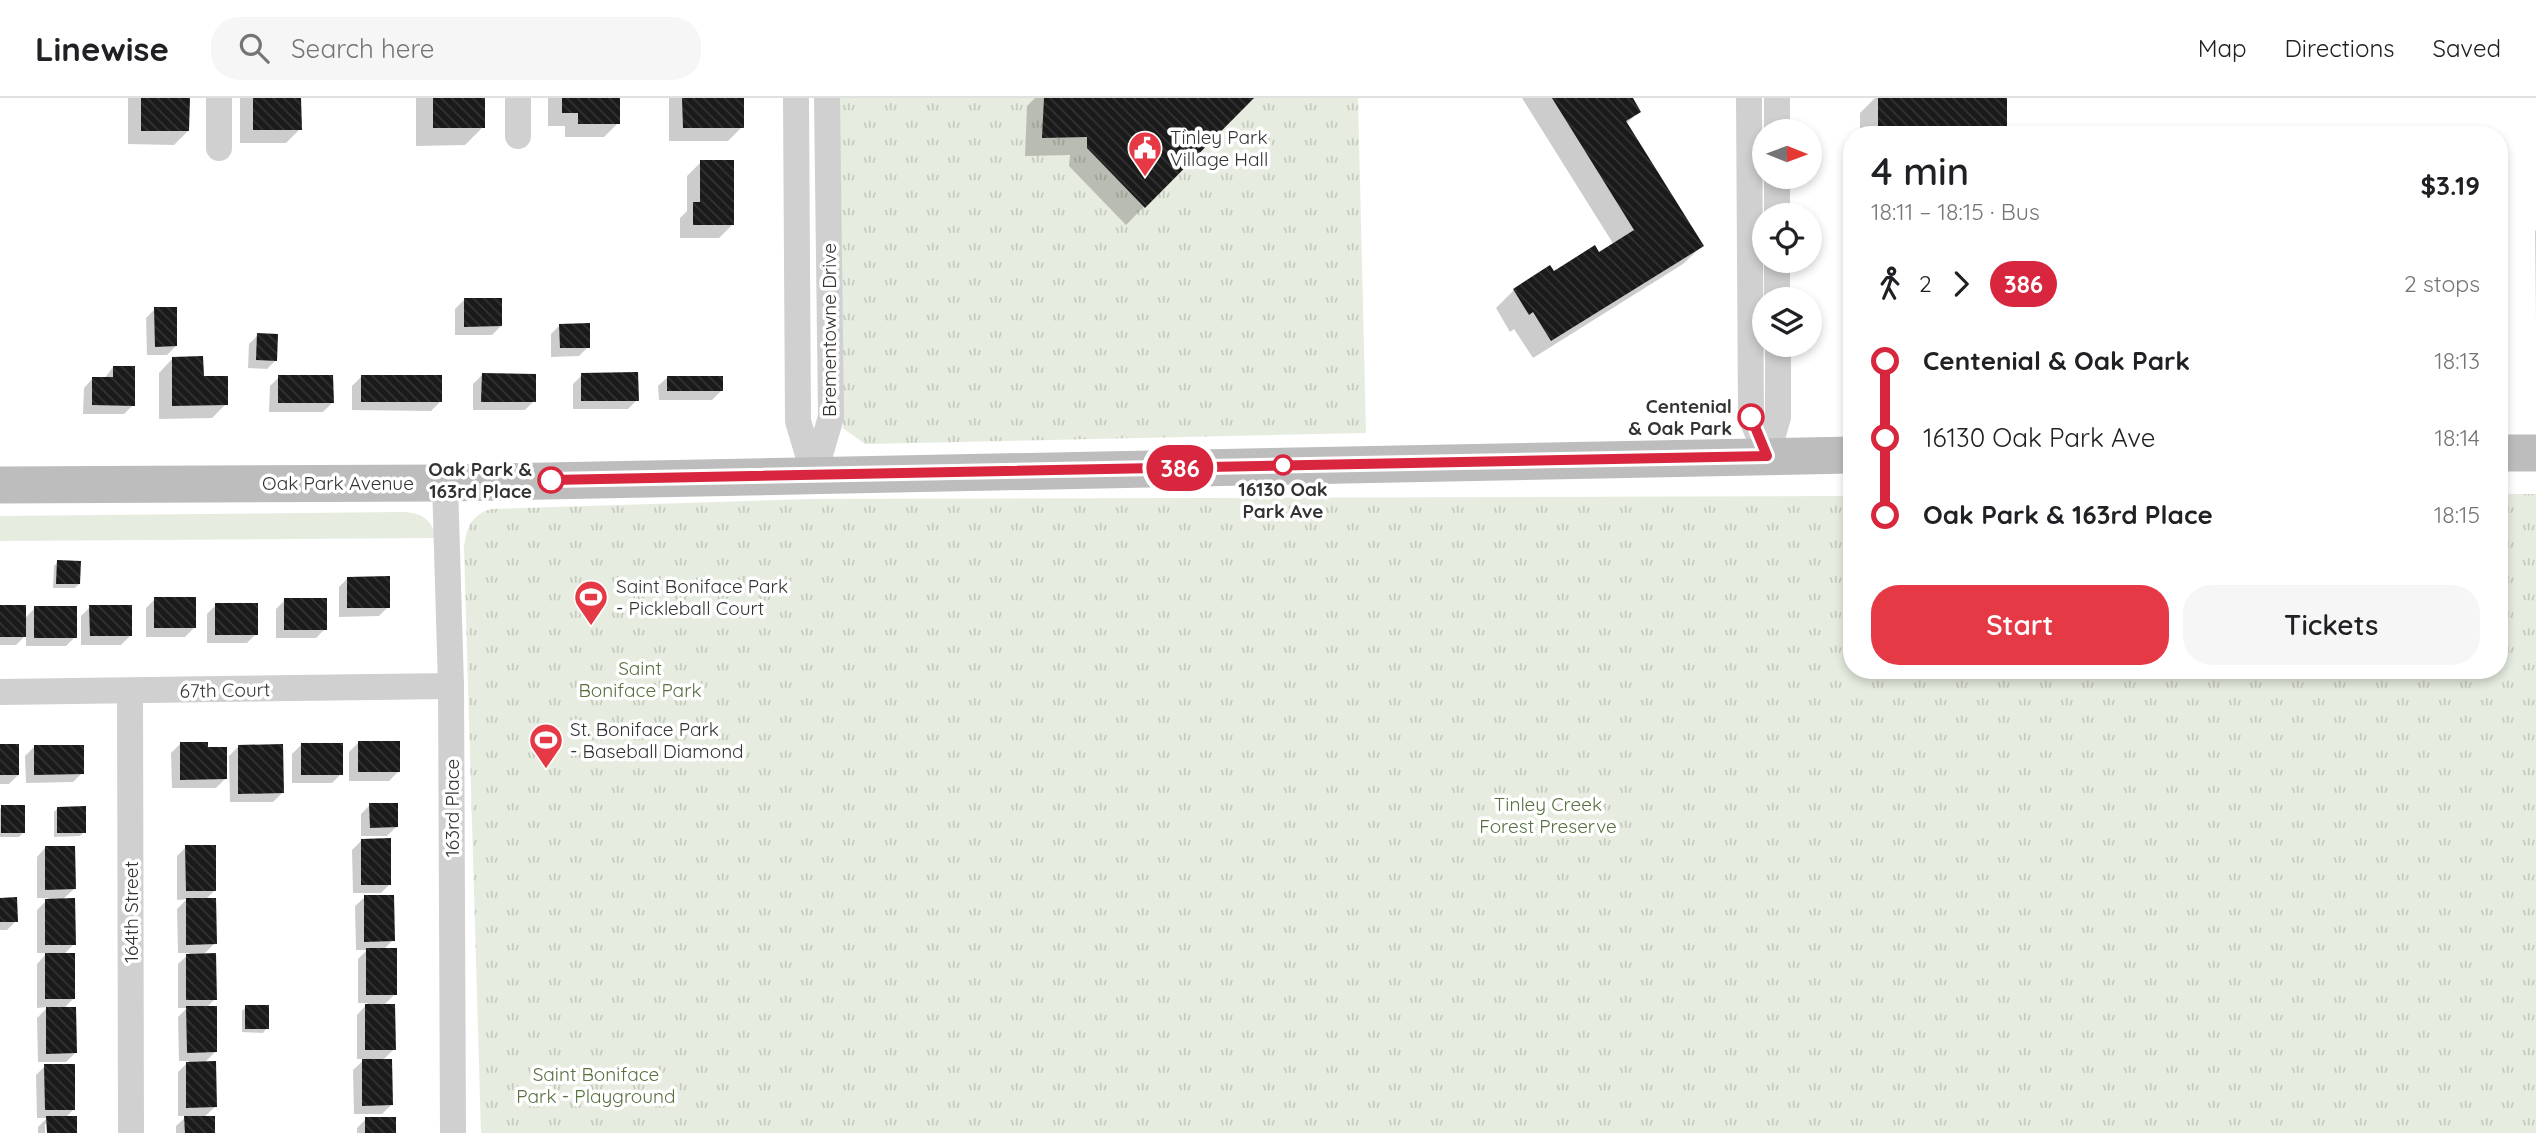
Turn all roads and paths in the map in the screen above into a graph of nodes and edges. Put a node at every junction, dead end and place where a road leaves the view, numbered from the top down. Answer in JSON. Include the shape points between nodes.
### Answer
{"nodes":[{"id":1,"x":219,"y":98,"type":"edge"},
{"id":2,"x":518,"y":98,"type":"edge"},
{"id":3,"x":796,"y":98,"type":"edge"},
{"id":4,"x":827,"y":98,"type":"edge"},
{"id":5,"x":1749,"y":98,"type":"edge"},
{"id":6,"x":1777,"y":98,"type":"edge"},
{"id":7,"x":1777,"y":119,"type":"edge"},
{"id":8,"x":518,"y":136,"type":"dead end"},
{"id":9,"x":219,"y":148,"type":"dead end"},
{"id":10,"x":1778,"y":357,"type":"edge"},
{"id":11,"x":2508,"y":453,"type":"edge"},
{"id":12,"x":2536,"y":453,"type":"edge"},
{"id":13,"x":1843,"y":455,"type":"edge"},
{"id":14,"x":1767,"y":456,"type":"junction"},
{"id":15,"x":814,"y":475,"type":"junction"},
{"id":16,"x":445,"y":482,"type":"junction"},
{"id":17,"x":0,"y":485,"type":"edge"},
{"id":18,"x":451,"y":686,"type":"junction"},
{"id":19,"x":130,"y":691,"type":"junction"},
{"id":20,"x":0,"y":692,"type":"edge"},
{"id":21,"x":131,"y":1133,"type":"edge"},
{"id":22,"x":453,"y":1133,"type":"edge"}],
"edges":[{"from":1,"to":9,"type":"street"},
{"from":2,"to":8,"type":"street"},
{"from":3,"to":15,"type":"street","name":"Brementowne Drive","via":[[798,421]]},
{"from":4,"to":15,"type":"street","name":"Brementowne Drive","via":[[831,417]]},
{"from":5,"to":14,"type":"street","via":[[1751,417]]},
{"from":6,"to":7,"type":"street"},
{"from":10,"to":14,"type":"street","via":[[1778,417]]},
{"from":11,"to":12,"type":"street"},
{"from":13,"to":14,"type":"street","name":"Oak Park Avenue"},
{"from":14,"to":15,"type":"street","name":"Oak Park Avenue"},
{"from":15,"to":16,"type":"street","name":"Oak Park Avenue"},
{"from":16,"to":17,"type":"street","name":"Oak Park Avenue"},
{"from":16,"to":18,"type":"street","name":"163rd Place"},
{"from":18,"to":19,"type":"street","name":"67th Court"},
{"from":18,"to":22,"type":"street","name":"163rd Place"},
{"from":19,"to":20,"type":"street","name":"67th Court"},
{"from":19,"to":21,"type":"street","name":"164th Street"}]}
